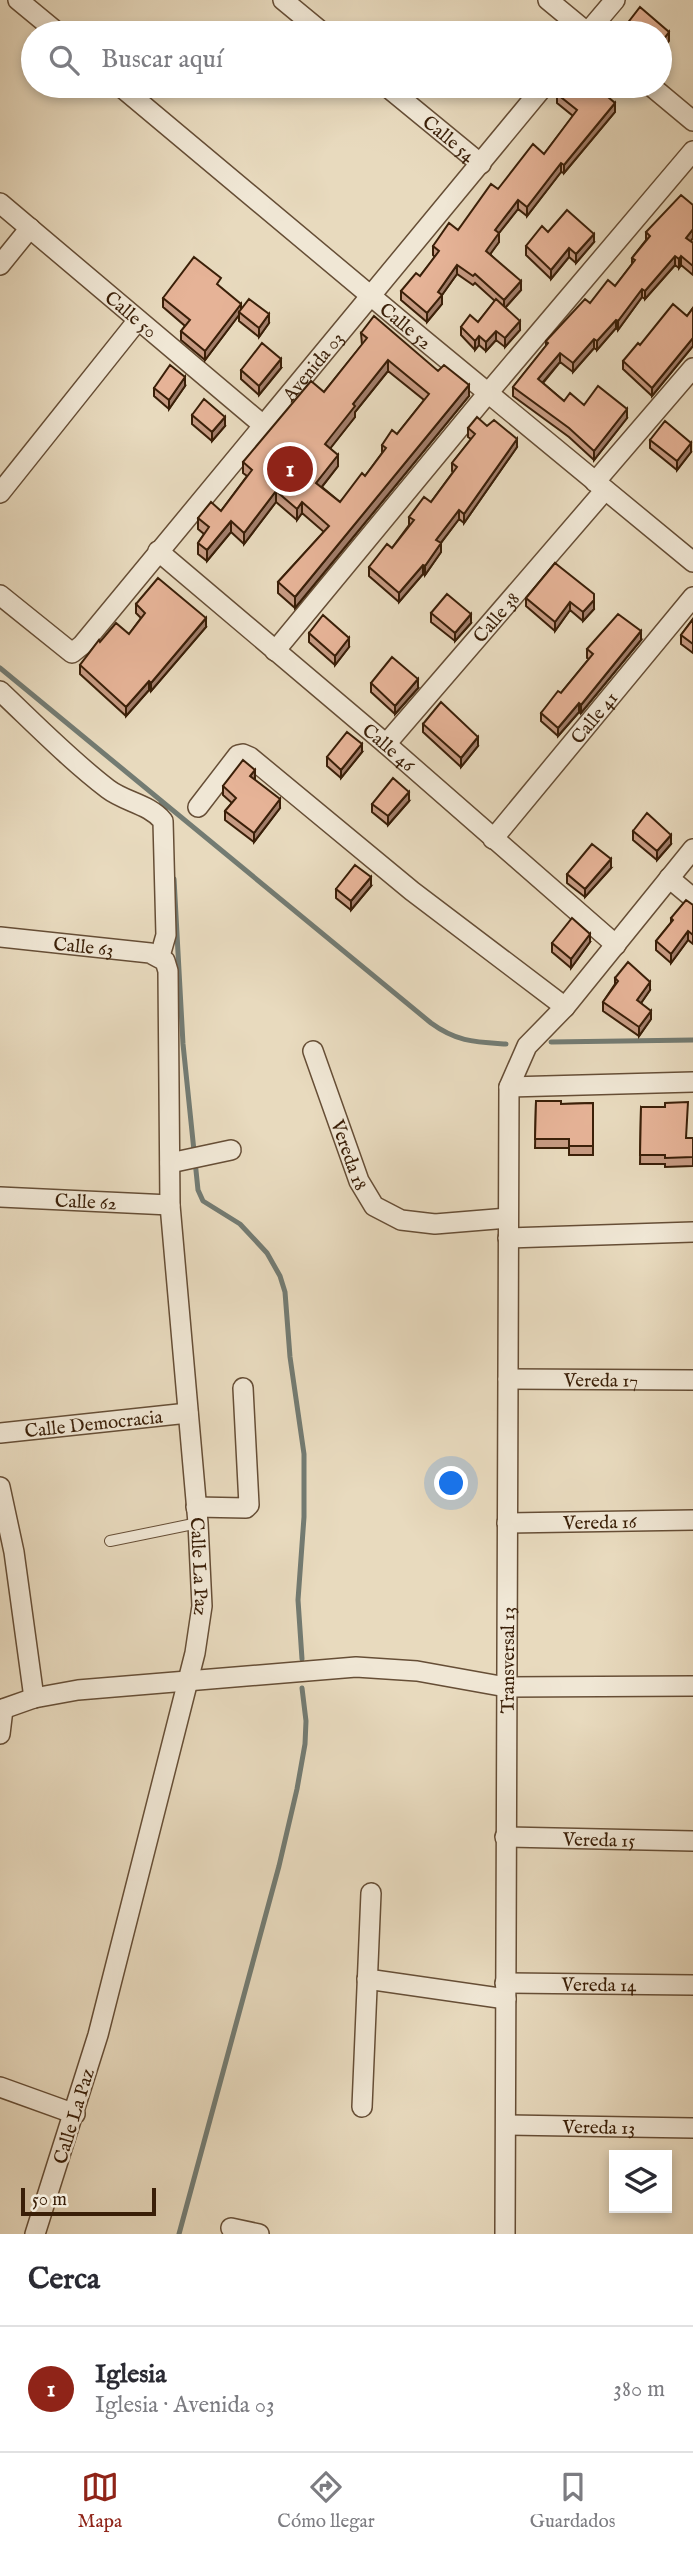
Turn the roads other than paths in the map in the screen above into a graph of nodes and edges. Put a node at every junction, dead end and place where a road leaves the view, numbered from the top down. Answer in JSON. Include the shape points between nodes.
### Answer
{"nodes":[{"id":1,"x":18,"y":0,"type":"edge"},
{"id":2,"x":283,"y":0,"type":"edge"},
{"id":3,"x":548,"y":0,"type":"edge"},
{"id":4,"x":615,"y":0,"type":"edge"},
{"id":5,"x":43,"y":21,"type":"edge"},
{"id":6,"x":308,"y":21,"type":"edge"},
{"id":7,"x":573,"y":21,"type":"edge"},
{"id":8,"x":597,"y":21,"type":"edge"},
{"id":9,"x":135,"y":98,"type":"edge"},
{"id":10,"x":401,"y":98,"type":"edge"},
{"id":11,"x":534,"y":98,"type":"edge"},
{"id":12,"x":665,"y":98,"type":"edge"},
{"id":13,"x":693,"y":121,"type":"edge"},
{"id":14,"x":693,"y":151,"type":"edge"},
{"id":15,"x":481,"y":164,"type":"junction"},
{"id":16,"x":0,"y":202,"type":"edge"},
{"id":17,"x":30,"y":228,"type":"junction"},
{"id":18,"x":0,"y":265,"type":"edge"},
{"id":19,"x":371,"y":296,"type":"junction"},
{"id":20,"x":138,"y":320,"type":"junction"},
{"id":21,"x":693,"y":368,"type":"edge"},
{"id":22,"x":488,"y":393,"type":"junction"},
{"id":23,"x":263,"y":425,"type":"junction"},
{"id":24,"x":600,"y":486,"type":"junction"},
{"id":25,"x":0,"y":493,"type":"edge"},
{"id":26,"x":158,"y":551,"type":"junction"},
{"id":27,"x":693,"y":562,"type":"edge"},
{"id":28,"x":0,"y":595,"type":"edge"},
{"id":29,"x":693,"y":597,"type":"edge"},
{"id":30,"x":275,"y":651,"type":"junction"},
{"id":31,"x":0,"y":691,"type":"edge"},
{"id":32,"x":386,"y":744,"type":"junction"},
{"id":33,"x":198,"y":807,"type":"dead end"},
{"id":34,"x":493,"y":839,"type":"junction"},
{"id":35,"x":693,"y":849,"type":"edge"},
{"id":36,"x":669,"y":878,"type":"junction"},
{"id":37,"x":693,"y":898,"type":"edge"},
{"id":38,"x":0,"y":937,"type":"edge"},
{"id":39,"x":615,"y":945,"type":"junction"},
{"id":40,"x":162,"y":959,"type":"junction"},
{"id":41,"x":565,"y":1007,"type":"junction"},
{"id":42,"x":313,"y":1051,"type":"dead end"},
{"id":43,"x":693,"y":1082,"type":"edge"},
{"id":44,"x":509,"y":1087,"type":"junction"},
{"id":45,"x":231,"y":1150,"type":"dead end"},
{"id":46,"x":178,"y":1162,"type":"junction"},
{"id":47,"x":0,"y":1197,"type":"edge"},
{"id":48,"x":170,"y":1205,"type":"junction"},
{"id":49,"x":508,"y":1228,"type":"junction"},
{"id":50,"x":693,"y":1232,"type":"edge"},
{"id":51,"x":508,"y":1379,"type":"junction"},
{"id":52,"x":693,"y":1380,"type":"edge"},
{"id":53,"x":243,"y":1388,"type":"dead end"},
{"id":54,"x":188,"y":1413,"type":"junction"},
{"id":55,"x":0,"y":1433,"type":"edge"},
{"id":56,"x":0,"y":1487,"type":"edge"},
{"id":57,"x":197,"y":1515,"type":"junction"},
{"id":58,"x":693,"y":1520,"type":"edge"},
{"id":59,"x":507,"y":1523,"type":"junction"},
{"id":60,"x":110,"y":1541,"type":"dead end"},
{"id":61,"x":187,"y":1681,"type":"junction"},
{"id":62,"x":693,"y":1686,"type":"edge"},
{"id":63,"x":506,"y":1687,"type":"junction"},
{"id":64,"x":34,"y":1698,"type":"junction"},
{"id":65,"x":1,"y":1710,"type":"edge"},
{"id":66,"x":0,"y":1734,"type":"edge"},
{"id":67,"x":505,"y":1837,"type":"junction"},
{"id":68,"x":693,"y":1841,"type":"edge"},
{"id":69,"x":371,"y":1893,"type":"dead end"},
{"id":70,"x":368,"y":1979,"type":"junction"},
{"id":71,"x":693,"y":1985,"type":"edge"},
{"id":72,"x":505,"y":1991,"type":"junction"},
{"id":73,"x":0,"y":2087,"type":"edge"},
{"id":74,"x":362,"y":2107,"type":"dead end"},
{"id":75,"x":75,"y":2114,"type":"junction"},
{"id":76,"x":506,"y":2125,"type":"junction"},
{"id":77,"x":693,"y":2128,"type":"edge"},
{"id":78,"x":231,"y":2228,"type":"dead end"},
{"id":79,"x":35,"y":2234,"type":"edge"},
{"id":80,"x":259,"y":2234,"type":"edge"},
{"id":81,"x":505,"y":2234,"type":"edge"}],
"edges":[{"from":1,"to":5,"type":"street"},
{"from":2,"to":6,"type":"street"},
{"from":3,"to":7,"type":"street"},
{"from":4,"to":8,"type":"street"},
{"from":9,"to":19,"type":"street","name":"Calle 52"},
{"from":10,"to":15,"type":"street","name":"Calle 54"},
{"from":11,"to":15,"type":"street","name":"Avenida 03"},
{"from":12,"to":13,"type":"street"},
{"from":14,"to":22,"type":"street"},
{"from":15,"to":19,"type":"street","name":"Avenida 03"},
{"from":16,"to":17,"type":"street","name":"Calle 50"},
{"from":17,"to":18,"type":"street"},
{"from":17,"to":20,"type":"street","name":"Calle 50"},
{"from":19,"to":22,"type":"street","name":"Calle 52"},
{"from":19,"to":23,"type":"street","name":"Avenida 03"},
{"from":20,"to":23,"type":"street","name":"Calle 50"},
{"from":20,"to":25,"type":"street"},
{"from":21,"to":24,"type":"street","name":"Calle 38"},
{"from":22,"to":24,"type":"street","name":"Calle 52"},
{"from":22,"to":30,"type":"street"},
{"from":23,"to":26,"type":"street","name":"Avenida 03"},
{"from":24,"to":27,"type":"street","name":"Calle 52"},
{"from":24,"to":32,"type":"street","name":"Calle 38"},
{"from":26,"to":28,"type":"street","name":"Avenida 03","via":[[72,653]]},
{"from":26,"to":30,"type":"street","name":"Calle 46"},
{"from":29,"to":34,"type":"street","name":"Calle 41"},
{"from":30,"to":32,"type":"street","name":"Calle 46"},
{"from":31,"to":40,"type":"street","name":"Calle La Paz","via":[[93,777],[163,821],[166,935]]},
{"from":32,"to":34,"type":"street","name":"Calle 46"},
{"from":33,"to":41,"type":"street","via":[[238,755],[250,757],[412,891]]},
{"from":34,"to":39,"type":"street","name":"Calle 46"},
{"from":35,"to":36,"type":"street"},
{"from":36,"to":37,"type":"street"},
{"from":36,"to":39,"type":"street"},
{"from":38,"to":40,"type":"street","name":"Calle 63","via":[[150,953]]},
{"from":39,"to":41,"type":"street"},
{"from":40,"to":46,"type":"street","name":"Calle La Paz","via":[[168,971]]},
{"from":41,"to":44,"type":"street","via":[[527,1046]]},
{"from":42,"to":49,"type":"street","name":"Vereda 18","via":[[359,1181],[374,1206],[401,1220]]},
{"from":43,"to":44,"type":"street"},
{"from":44,"to":49,"type":"street","name":"Transversal 13"},
{"from":45,"to":46,"type":"street"},
{"from":46,"to":48,"type":"street","name":"Calle La Paz"},
{"from":47,"to":48,"type":"street","name":"Calle 62"},
{"from":48,"to":54,"type":"street","name":"Calle La Paz"},
{"from":49,"to":50,"type":"street","name":"Vereda 18"},
{"from":49,"to":51,"type":"street","name":"Transversal 13"},
{"from":51,"to":52,"type":"street","name":"Vereda 17"},
{"from":51,"to":59,"type":"street","name":"Transversal 13"},
{"from":53,"to":57,"type":"street","via":[[249,1505]]},
{"from":54,"to":55,"type":"street","name":"Calle Democracia"},
{"from":54,"to":57,"type":"street","name":"Calle La Paz"},
{"from":56,"to":64,"type":"street"},
{"from":57,"to":60,"type":"lane"},
{"from":57,"to":61,"type":"street","name":"Calle La Paz","via":[[202,1606]]},
{"from":58,"to":59,"type":"street","name":"Vereda 16"},
{"from":59,"to":63,"type":"street","name":"Transversal 13"},
{"from":61,"to":63,"type":"street","via":[[356,1668],[417,1671]]},
{"from":61,"to":64,"type":"street"},
{"from":61,"to":75,"type":"street","name":"Calle La Paz"},
{"from":62,"to":63,"type":"street"},
{"from":63,"to":67,"type":"street","name":"Transversal 13"},
{"from":64,"to":65,"type":"street"},
{"from":65,"to":66,"type":"street"},
{"from":67,"to":68,"type":"street","name":"Vereda 15"},
{"from":67,"to":72,"type":"street","name":"Transversal 13"},
{"from":69,"to":70,"type":"street"},
{"from":70,"to":72,"type":"street","name":"Vereda 14"},
{"from":70,"to":74,"type":"street"},
{"from":71,"to":72,"type":"street","name":"Vereda 14"},
{"from":72,"to":76,"type":"street","name":"Transversal 13"},
{"from":73,"to":75,"type":"street"},
{"from":75,"to":79,"type":"street","name":"Calle La Paz"},
{"from":76,"to":77,"type":"street","name":"Vereda 13"},
{"from":76,"to":81,"type":"street","name":"Transversal 13"},
{"from":78,"to":80,"type":"street"}]}
